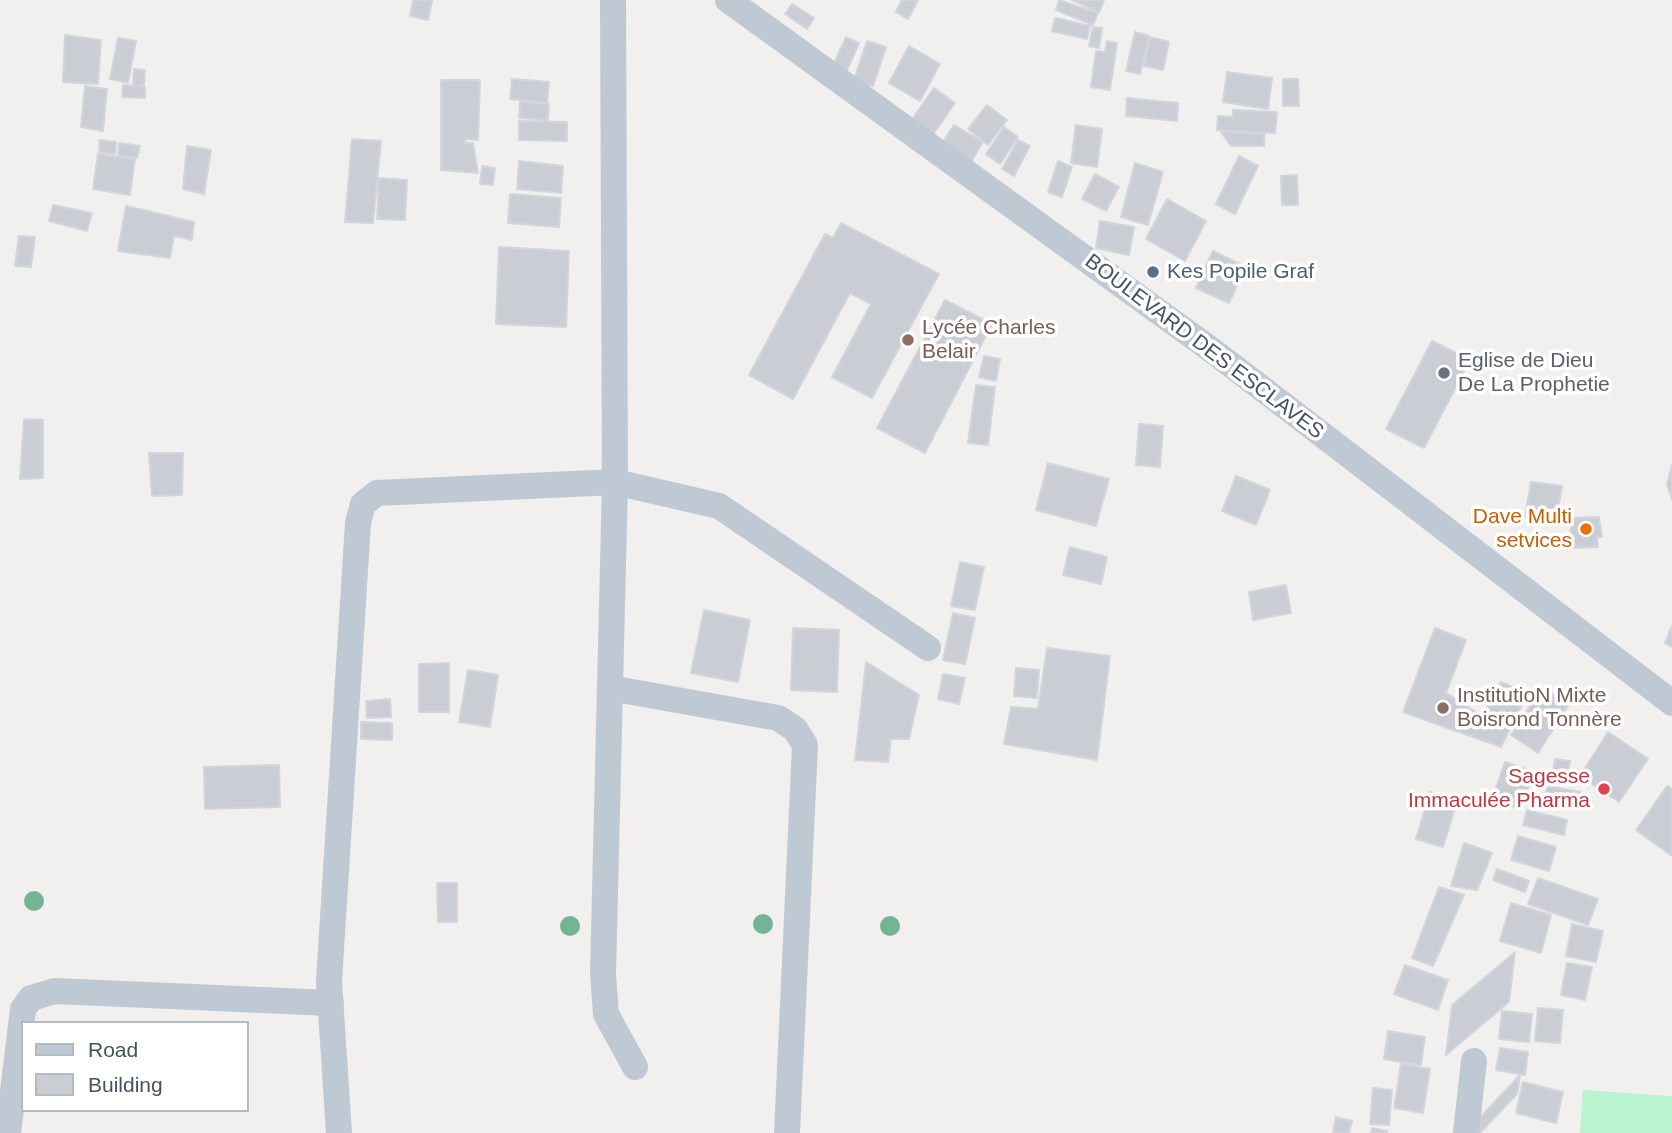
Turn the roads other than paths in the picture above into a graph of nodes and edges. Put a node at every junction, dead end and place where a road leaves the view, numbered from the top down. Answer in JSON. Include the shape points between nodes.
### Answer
{"nodes":[{"id":1,"x":613,"y":0,"type":"edge"},
{"id":2,"x":728,"y":0,"type":"edge"},
{"id":3,"x":615,"y":482,"type":"junction"},
{"id":4,"x":928,"y":648,"type":"dead end"},
{"id":5,"x":610,"y":688,"type":"junction"},
{"id":6,"x":1672,"y":703,"type":"edge"},
{"id":7,"x":331,"y":1003,"type":"junction"},
{"id":8,"x":22,"y":1021,"type":"edge"},
{"id":9,"x":21,"y":1026,"type":"edge"},
{"id":10,"x":1474,"y":1061,"type":"dead end"},
{"id":11,"x":635,"y":1067,"type":"dead end"},
{"id":12,"x":8,"y":1133,"type":"edge"},
{"id":13,"x":339,"y":1133,"type":"edge"},
{"id":14,"x":787,"y":1133,"type":"edge"},
{"id":15,"x":1466,"y":1133,"type":"edge"}],
"edges":[{"from":1,"to":3,"type":"street"},
{"from":2,"to":6,"type":"street","name":"BOULEVARD DES ESCLAVES","via":[[1217,354]]},
{"from":3,"to":4,"type":"street","via":[[719,506]]},
{"from":3,"to":5,"type":"street"},
{"from":3,"to":7,"type":"street","via":[[377,493],[363,504],[358,523]]},
{"from":5,"to":11,"type":"street","via":[[603,974],[606,1014]]},
{"from":5,"to":14,"type":"street","via":[[778,718],[795,729],[805,745]]},
{"from":7,"to":8,"type":"street","via":[[55,991],[31,998]]},
{"from":7,"to":13,"type":"street"},
{"from":9,"to":12,"type":"street"},
{"from":10,"to":15,"type":"street"}]}
